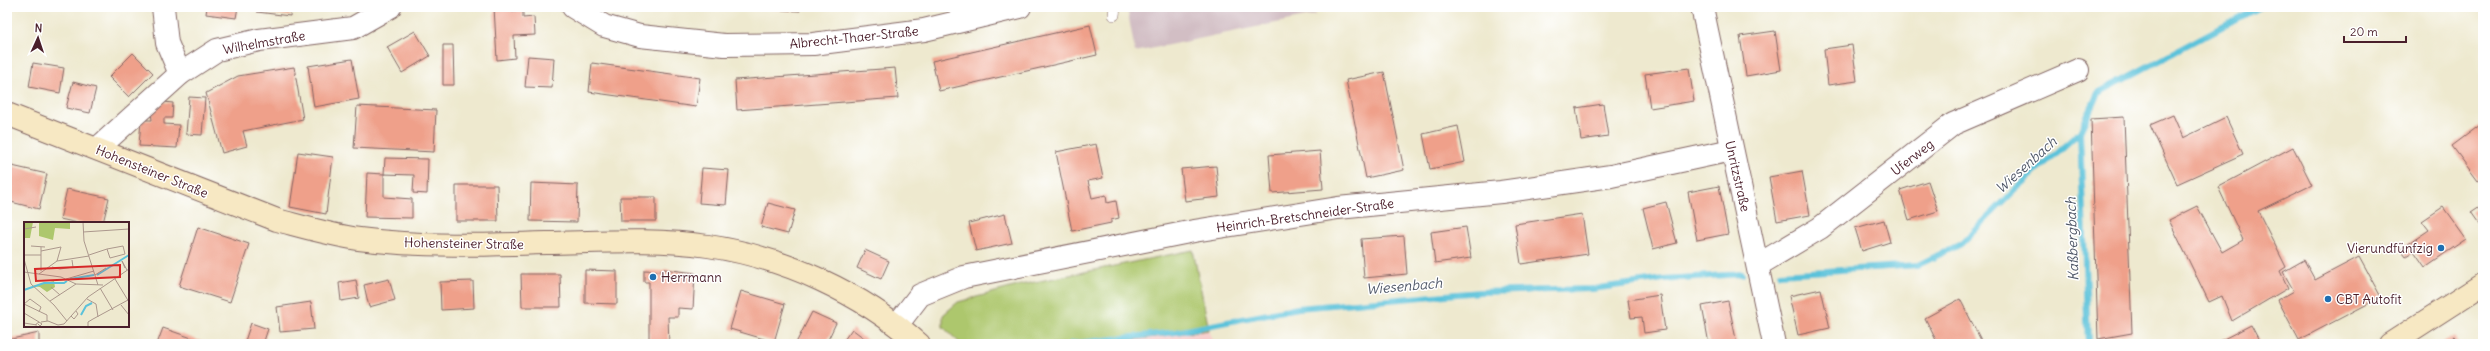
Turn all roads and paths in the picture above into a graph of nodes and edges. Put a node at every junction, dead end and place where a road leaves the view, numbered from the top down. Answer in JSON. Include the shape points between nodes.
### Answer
{"nodes":[{"id":1,"x":163,"y":7,"type":"edge"},
{"id":2,"x":390,"y":7,"type":"edge"},
{"id":3,"x":573,"y":7,"type":"edge"},
{"id":4,"x":1020,"y":7,"type":"edge"},
{"id":5,"x":1702,"y":7,"type":"edge"},
{"id":6,"x":2078,"y":70,"type":"dead end"},
{"id":7,"x":180,"y":74,"type":"junction"},
{"id":8,"x":7,"y":114,"type":"edge"},
{"id":9,"x":97,"y":149,"type":"junction"},
{"id":10,"x":1732,"y":150,"type":"junction"},
{"id":11,"x":1758,"y":265,"type":"junction"},
{"id":12,"x":2483,"y":284,"type":"edge"},
{"id":13,"x":897,"y":325,"type":"junction"},
{"id":14,"x":919,"y":344,"type":"edge"},
{"id":15,"x":1774,"y":344,"type":"edge"},
{"id":16,"x":2390,"y":344,"type":"edge"}],
"edges":[{"from":1,"to":7,"type":"street","via":[[167,43]]},
{"from":2,"to":7,"type":"street","name":"Wilhelmstraße","via":[[353,28],[259,40],[217,50]]},
{"from":3,"to":4,"type":"street","name":"Albrecht-Thaer-Straße","via":[[604,26],[640,36],[724,45],[813,44],[924,30]]},
{"from":5,"to":10,"type":"street","name":"Unritzstraße"},
{"from":6,"to":11,"type":"street","name":"Uferweg","via":[[1953,124],[1820,228]]},
{"from":7,"to":9,"type":"street","name":"Wilhelmstraße"},
{"from":8,"to":9,"type":"main road","name":"Hohensteiner Straße"},
{"from":9,"to":13,"type":"main road","name":"Hohensteiner Straße","via":[[277,220],[359,239],[501,244],[657,241],[710,246],[755,256],[794,269],[841,290]]},
{"from":10,"to":11,"type":"street","name":"Unritzstraße"},
{"from":10,"to":13,"type":"street","name":"Heinrich-Bretschneider-Straße","via":[[1611,176],[1501,192],[1338,208],[1194,230],[964,277],[920,294]]},
{"from":11,"to":15,"type":"street","name":"Unritzstraße"},
{"from":12,"to":16,"type":"main road"},
{"from":13,"to":14,"type":"main road","name":"Hohensteiner Straße"}]}
